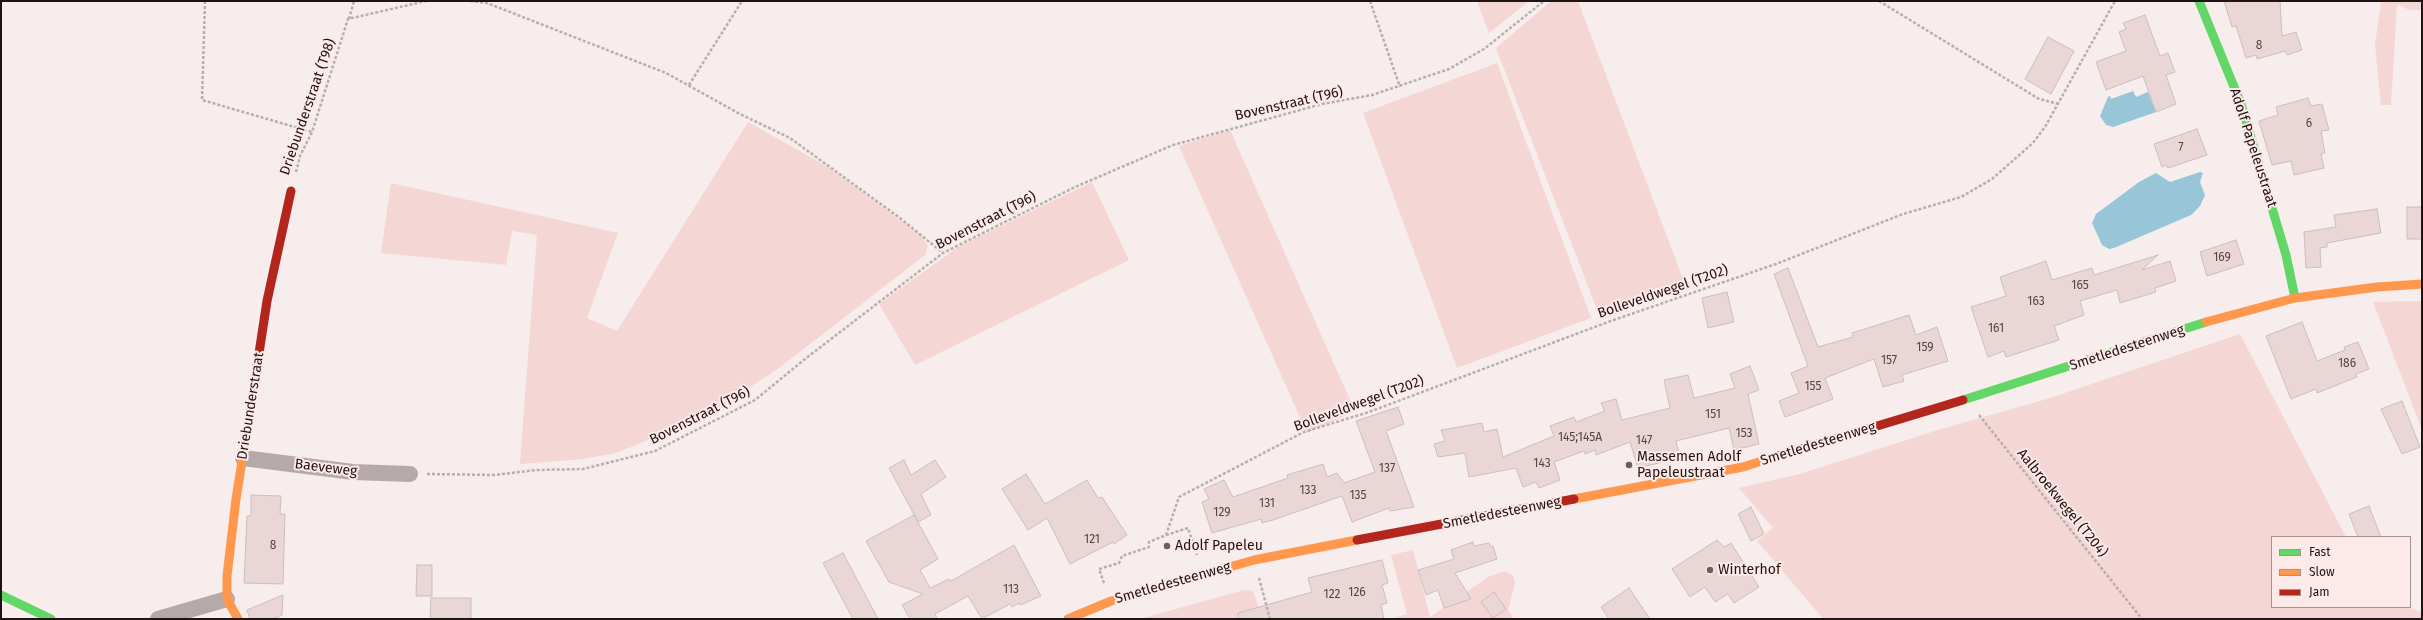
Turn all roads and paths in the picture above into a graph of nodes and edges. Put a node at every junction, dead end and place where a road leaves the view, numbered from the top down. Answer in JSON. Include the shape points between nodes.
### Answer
{"nodes":[{"id":1,"x":205,"y":1,"type":"edge"},
{"id":2,"x":354,"y":1,"type":"edge"},
{"id":3,"x":426,"y":1,"type":"edge"},
{"id":4,"x":470,"y":1,"type":"edge"},
{"id":5,"x":742,"y":1,"type":"edge"},
{"id":6,"x":1370,"y":1,"type":"edge"},
{"id":7,"x":1544,"y":1,"type":"edge"},
{"id":8,"x":1879,"y":1,"type":"edge"},
{"id":9,"x":2115,"y":1,"type":"edge"},
{"id":10,"x":2199,"y":1,"type":"edge"},
{"id":11,"x":348,"y":20,"type":"junction"},
{"id":12,"x":689,"y":86,"type":"junction"},
{"id":13,"x":1400,"y":86,"type":"junction"},
{"id":14,"x":2059,"y":104,"type":"junction"},
{"id":15,"x":312,"y":132,"type":"junction"},
{"id":16,"x":291,"y":191,"type":"joint"},
{"id":17,"x":942,"y":252,"type":"junction"},
{"id":18,"x":2422,"y":284,"type":"edge"},
{"id":19,"x":2295,"y":298,"type":"junction"},
{"id":20,"x":1966,"y":399,"type":"junction"},
{"id":21,"x":243,"y":458,"type":"junction"},
{"id":22,"x":410,"y":474,"type":"joint"},
{"id":23,"x":1166,"y":535,"type":"junction"},
{"id":24,"x":1254,"y":560,"type":"junction"},
{"id":25,"x":1203,"y":574,"type":"junction"},
{"id":26,"x":1,"y":595,"type":"edge"},
{"id":27,"x":228,"y":599,"type":"junction"},
{"id":28,"x":1111,"y":601,"type":"junction"},
{"id":29,"x":51,"y":619,"type":"edge"},
{"id":30,"x":158,"y":619,"type":"edge"},
{"id":31,"x":238,"y":619,"type":"edge"},
{"id":32,"x":1068,"y":619,"type":"edge"},
{"id":33,"x":1270,"y":619,"type":"edge"},
{"id":34,"x":2142,"y":619,"type":"edge"}],
"edges":[{"from":1,"to":15,"type":"path","via":[[202,100]]},
{"from":2,"to":11,"type":"path"},
{"from":3,"to":11,"type":"path"},
{"from":4,"to":12,"type":"path","via":[[487,3],[666,73]]},
{"from":5,"to":12,"type":"path"},
{"from":6,"to":13,"type":"path"},
{"from":7,"to":13,"type":"path","name":"Bovenstraat (T96)","via":[[1484,49],[1449,69]]},
{"from":8,"to":14,"type":"path","via":[[2039,99]]},
{"from":9,"to":14,"type":"path","name":"Bolleveldwegel (T202)"},
{"from":10,"to":19,"type":"street","name":"Adolf Papeleustraat","via":[[2241,104],[2286,255]]},
{"from":11,"to":15,"type":"path","name":"Driebunderstraat (T98)"},
{"from":12,"to":17,"type":"path","via":[[790,138]]},
{"from":13,"to":17,"type":"path","name":"Bovenstraat (T96)","via":[[1372,95],[1322,104],[1230,127],[1173,145],[1075,187]]},
{"from":14,"to":23,"type":"path","name":"Bolleveldwegel (T202)","via":[[2033,143],[1992,179],[1961,197],[1903,214],[1776,264],[1608,322],[1369,412],[1304,432],[1179,497]]},
{"from":15,"to":16,"type":"path","name":"Driebunderstraat (T98)","via":[[300,156]]},
{"from":16,"to":21,"type":"street","name":"Driebunderstraat","via":[[267,301]]},
{"from":17,"to":22,"type":"path","name":"Bovenstraat (T96)","via":[[755,400],[655,451],[583,469],[537,470],[494,475]]},
{"from":18,"to":19,"type":"street","name":"Smetledesteenweg"},
{"from":19,"to":20,"type":"street","name":"Smetledesteenweg","via":[[2220,318]]},
{"from":20,"to":24,"type":"street","name":"Smetledesteenweg","via":[[1743,467]]},
{"from":20,"to":34,"type":"path","name":"Aalbroekwegel (T204)"},
{"from":21,"to":22,"type":"street","name":"Baeveweg","via":[[353,472]]},
{"from":21,"to":27,"type":"street","name":"Driebunderstraat","via":[[227,576]]},
{"from":23,"to":25,"type":"path","via":[[1188,528]]},
{"from":23,"to":28,"type":"path","via":[[1149,542],[1149,547],[1122,556],[1119,563],[1099,569]]},
{"from":24,"to":25,"type":"street","name":"Smetledesteenweg"},
{"from":24,"to":33,"type":"path"},
{"from":25,"to":28,"type":"street","name":"Smetledesteenweg"},
{"from":26,"to":29,"type":"street"},
{"from":27,"to":30,"type":"street"},
{"from":27,"to":31,"type":"street","name":"Driebunderstraat"},
{"from":28,"to":32,"type":"street","name":"Smetledesteenweg"}]}
